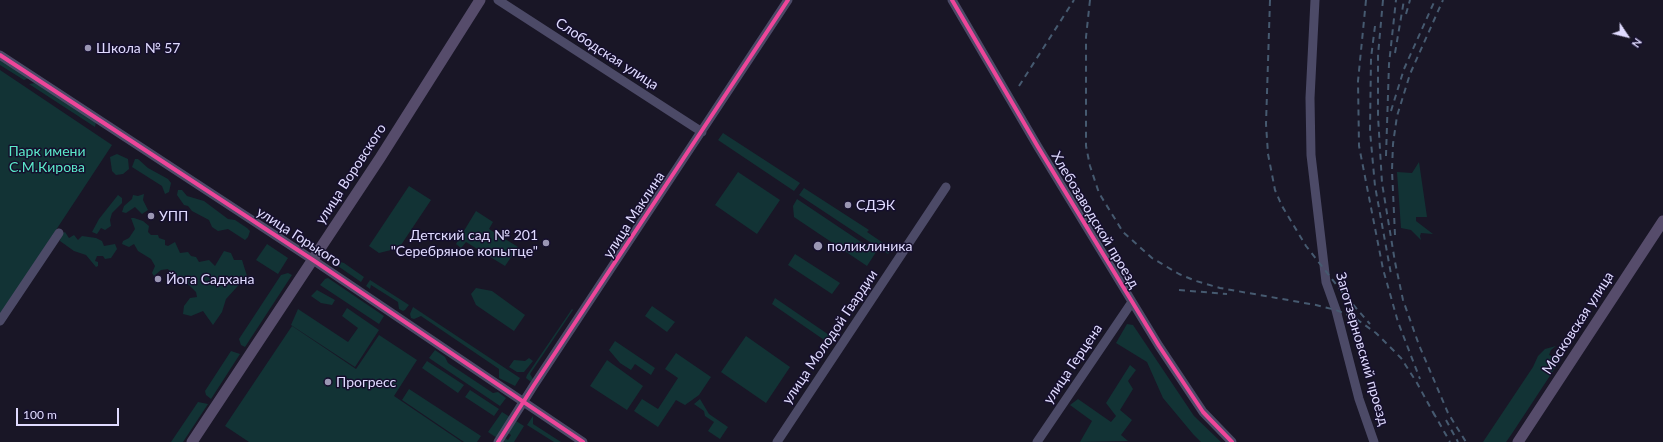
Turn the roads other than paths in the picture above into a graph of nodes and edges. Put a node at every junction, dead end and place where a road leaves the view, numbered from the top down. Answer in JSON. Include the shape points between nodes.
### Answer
{"nodes":[{"id":1,"x":480,"y":0,"type":"edge"},
{"id":2,"x":498,"y":0,"type":"edge"},
{"id":3,"x":788,"y":0,"type":"edge"},
{"id":4,"x":952,"y":0,"type":"edge"},
{"id":5,"x":1315,"y":0,"type":"edge"},
{"id":6,"x":0,"y":55,"type":"edge"},
{"id":7,"x":702,"y":132,"type":"junction"},
{"id":8,"x":946,"y":187,"type":"dead end"},
{"id":9,"x":1663,"y":221,"type":"edge"},
{"id":10,"x":59,"y":233,"type":"dead end"},
{"id":11,"x":313,"y":260,"type":"junction"},
{"id":12,"x":1132,"y":302,"type":"junction"},
{"id":13,"x":0,"y":322,"type":"edge"},
{"id":14,"x":523,"y":402,"type":"junction"},
{"id":15,"x":192,"y":442,"type":"edge"},
{"id":16,"x":498,"y":442,"type":"edge"},
{"id":17,"x":583,"y":442,"type":"edge"},
{"id":18,"x":777,"y":442,"type":"edge"},
{"id":19,"x":1037,"y":442,"type":"edge"},
{"id":20,"x":1232,"y":442,"type":"edge"},
{"id":21,"x":1374,"y":442,"type":"edge"},
{"id":22,"x":1518,"y":442,"type":"edge"}],
"edges":[{"from":1,"to":11,"type":"main road","name":"улица Воровского"},
{"from":2,"to":7,"type":"street","name":"Слободская улица"},
{"from":3,"to":7,"type":"street","name":"улица Маклина"},
{"from":4,"to":12,"type":"street","name":"Хлебозаводской проезд"},
{"from":5,"to":21,"type":"street","name":"Заготзерновский проезд","via":[[1310,98],[1311,155],[1326,282],[1336,310],[1359,399]]},
{"from":6,"to":11,"type":"street","name":"улица Горького"},
{"from":7,"to":14,"type":"street","name":"улица Маклина"},
{"from":8,"to":18,"type":"street","name":"улица Молодой Гвардии"},
{"from":9,"to":22,"type":"main road","name":"Московская улица"},
{"from":10,"to":13,"type":"street"},
{"from":11,"to":14,"type":"street","name":"улица Горького"},
{"from":11,"to":15,"type":"main road","name":"улица Воровского"},
{"from":12,"to":19,"type":"street","name":"улица Герцена"},
{"from":12,"to":20,"type":"street","name":"Хлебозаводской проезд","via":[[1203,412]]},
{"from":14,"to":16,"type":"street","name":"улица Маклина"},
{"from":14,"to":17,"type":"street","name":"улица Горького"}]}
